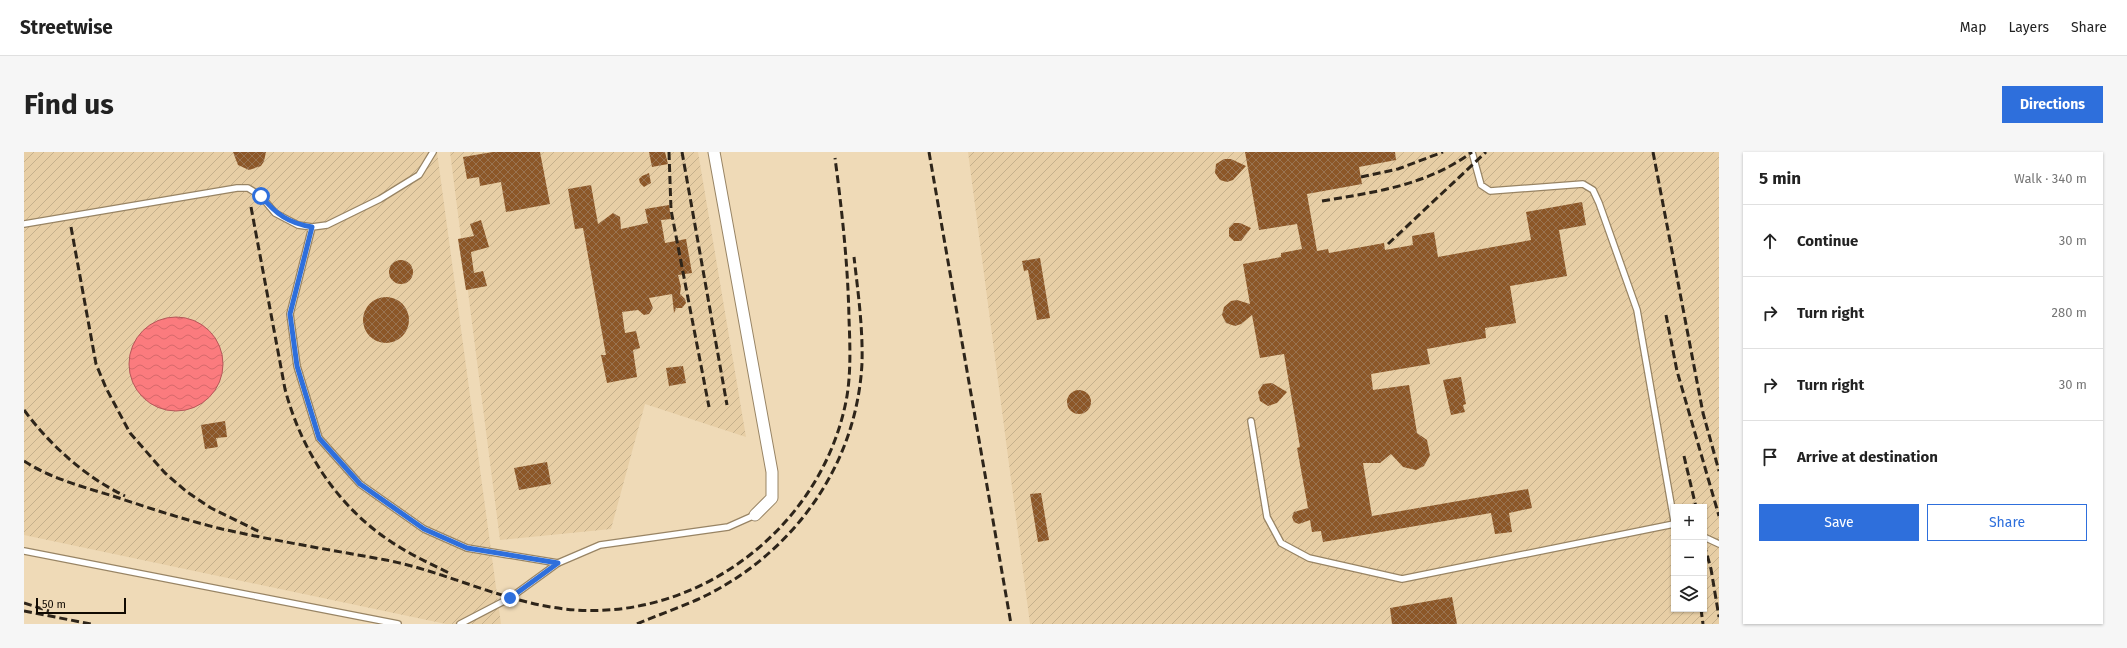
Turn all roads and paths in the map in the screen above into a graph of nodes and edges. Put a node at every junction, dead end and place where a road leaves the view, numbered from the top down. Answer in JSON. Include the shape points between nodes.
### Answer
{"nodes":[{"id":1,"x":433,"y":152,"type":"edge"},
{"id":2,"x":714,"y":152,"type":"edge"},
{"id":3,"x":1472,"y":152,"type":"edge"},
{"id":4,"x":24,"y":224,"type":"edge"},
{"id":5,"x":312,"y":227,"type":"junction"},
{"id":6,"x":1251,"y":421,"type":"dead end"},
{"id":7,"x":1671,"y":506,"type":"edge"},
{"id":8,"x":755,"y":515,"type":"joint"},
{"id":9,"x":1671,"y":524,"type":"edge"},
{"id":10,"x":1707,"y":539,"type":"edge"},
{"id":11,"x":1719,"y":544,"type":"edge"},
{"id":12,"x":24,"y":550,"type":"edge"},
{"id":13,"x":558,"y":563,"type":"junction"},
{"id":14,"x":398,"y":624,"type":"edge"},
{"id":15,"x":460,"y":624,"type":"edge"}],
"edges":[{"from":1,"to":5,"type":"lane","via":[[419,175],[380,199],[327,225]]},
{"from":2,"to":8,"type":"street","via":[[772,472],[772,498]]},
{"from":3,"to":7,"type":"lane","via":[[1481,185],[1490,191],[1583,184],[1592,190],[1600,203],[1637,310]]},
{"from":4,"to":5,"type":"lane","via":[[248,188],[261,196],[275,213],[298,225]]},
{"from":5,"to":13,"type":"lane","via":[[290,314],[297,366],[319,438],[360,484],[424,529],[467,548]]},
{"from":6,"to":9,"type":"lane","via":[[1267,517],[1280,543],[1309,558],[1402,579]]},
{"from":8,"to":13,"type":"lane","via":[[728,527],[600,545]]},
{"from":10,"to":11,"type":"lane"},
{"from":12,"to":14,"type":"lane"},
{"from":13,"to":15,"type":"lane","via":[[510,598]]}]}
